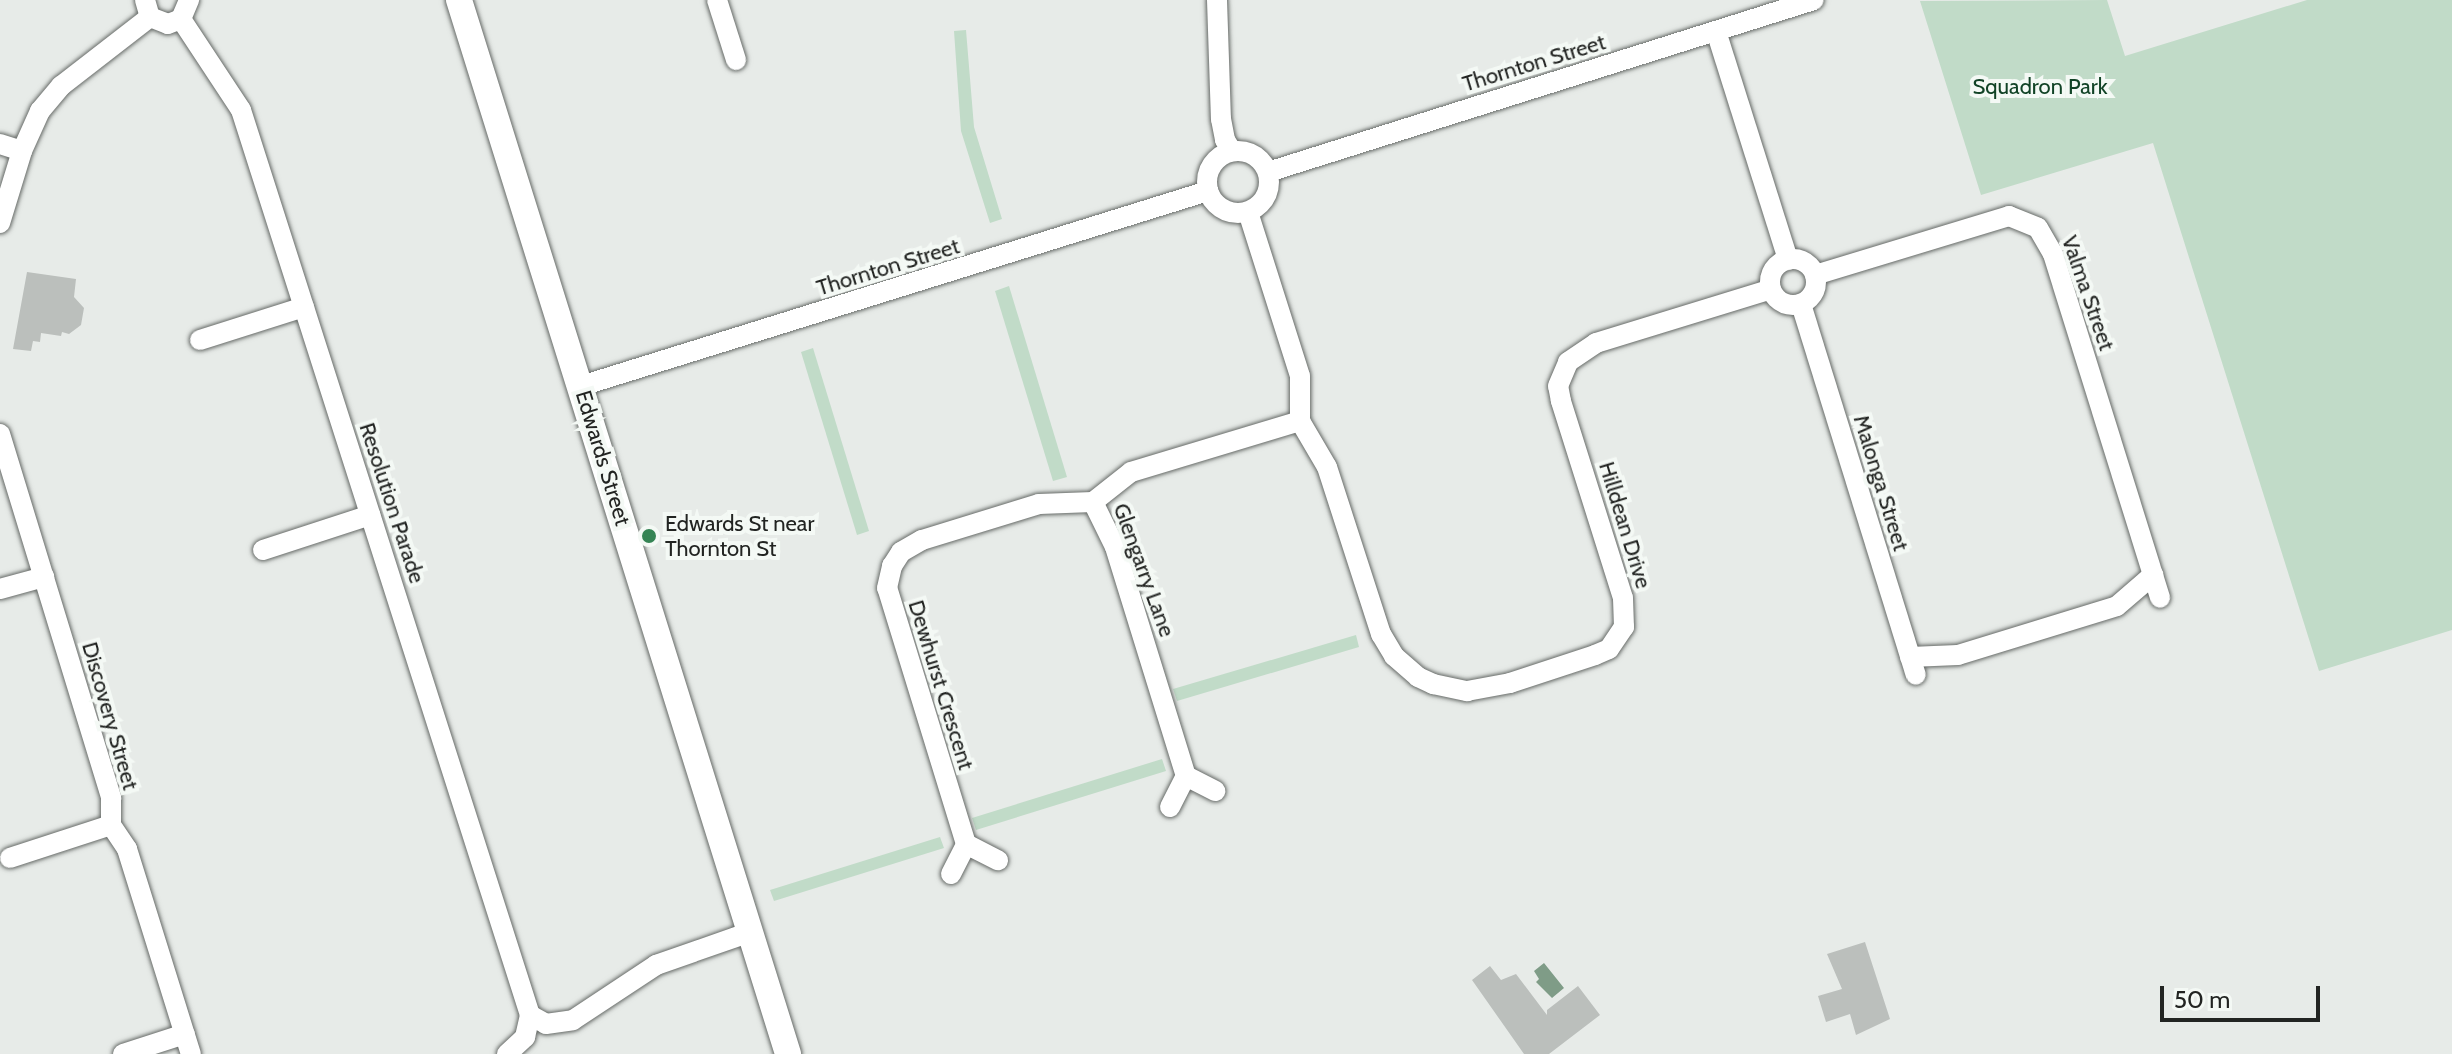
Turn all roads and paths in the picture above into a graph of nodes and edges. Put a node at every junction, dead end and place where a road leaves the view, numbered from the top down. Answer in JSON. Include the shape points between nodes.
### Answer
{"nodes":[{"id":1,"x":459,"y":0,"type":"edge"},
{"id":2,"x":717,"y":0,"type":"edge"},
{"id":3,"x":1217,"y":0,"type":"edge"},
{"id":4,"x":1814,"y":0,"type":"edge"},
{"id":5,"x":148,"y":8,"type":"edge"},
{"id":6,"x":185,"y":9,"type":"edge"},
{"id":7,"x":1716,"y":31,"type":"junction"},
{"id":8,"x":736,"y":60,"type":"dead end"},
{"id":9,"x":0,"y":144,"type":"edge"},
{"id":10,"x":22,"y":151,"type":"junction"},
{"id":11,"x":1232,"y":151,"type":"junction"},
{"id":12,"x":1268,"y":172,"type":"junction"},
{"id":13,"x":1208,"y":191,"type":"junction"},
{"id":14,"x":1248,"y":212,"type":"junction"},
{"id":15,"x":0,"y":223,"type":"edge"},
{"id":16,"x":1788,"y":260,"type":"junction"},
{"id":17,"x":1815,"y":275,"type":"junction"},
{"id":18,"x":1771,"y":289,"type":"junction"},
{"id":19,"x":1801,"y":304,"type":"junction"},
{"id":20,"x":304,"y":307,"type":"junction"},
{"id":21,"x":200,"y":340,"type":"dead end"},
{"id":22,"x":581,"y":386,"type":"junction"},
{"id":23,"x":1300,"y":421,"type":"junction"},
{"id":24,"x":0,"y":434,"type":"edge"},
{"id":25,"x":1093,"y":502,"type":"junction"},
{"id":26,"x":370,"y":515,"type":"junction"},
{"id":27,"x":263,"y":550,"type":"dead end"},
{"id":28,"x":2153,"y":575,"type":"junction"},
{"id":29,"x":44,"y":577,"type":"junction"},
{"id":30,"x":0,"y":589,"type":"edge"},
{"id":31,"x":2160,"y":598,"type":"dead end"},
{"id":32,"x":1186,"y":776,"type":"junction"},
{"id":33,"x":1215,"y":791,"type":"dead end"},
{"id":34,"x":1170,"y":807,"type":"dead end"},
{"id":35,"x":111,"y":825,"type":"junction"},
{"id":36,"x":966,"y":844,"type":"junction"},
{"id":37,"x":10,"y":858,"type":"dead end"},
{"id":38,"x":998,"y":860,"type":"dead end"},
{"id":39,"x":951,"y":874,"type":"dead end"},
{"id":40,"x":750,"y":932,"type":"junction"},
{"id":41,"x":530,"y":1015,"type":"junction"},
{"id":42,"x":188,"y":1044,"type":"edge"},
{"id":43,"x":123,"y":1054,"type":"edge"},
{"id":44,"x":507,"y":1054,"type":"edge"},
{"id":45,"x":788,"y":1054,"type":"edge"}],
"edges":[{"from":1,"to":22,"type":"main road","name":"Edwards Street"},
{"from":2,"to":8,"type":"street"},
{"from":3,"to":11,"type":"street","via":[[1221,119]]},
{"from":4,"to":7,"type":"street","name":"Thornton Street"},
{"from":5,"to":6,"type":"street","via":[[168,24]]},
{"from":5,"to":10,"type":"street","via":[[61,86],[40,111]]},
{"from":6,"to":20,"type":"street","name":"Resolution Parade","via":[[241,110]]},
{"from":7,"to":12,"type":"street","name":"Thornton Street"},
{"from":7,"to":16,"type":"street"},
{"from":9,"to":10,"type":"street"},
{"from":10,"to":15,"type":"street"},
{"from":11,"to":12,"type":"street","via":[[1250,153]]},
{"from":11,"to":13,"type":"street","via":[[1211,166]]},
{"from":12,"to":14,"type":"street","via":[[1263,200]]},
{"from":13,"to":14,"type":"street","via":[[1228,211]]},
{"from":13,"to":22,"type":"street","name":"Thornton Street"},
{"from":14,"to":23,"type":"street","via":[[1300,376]]},
{"from":16,"to":17,"type":"street","via":[[1807,264]]},
{"from":16,"to":18,"type":"street","via":[[1772,274]]},
{"from":17,"to":19,"type":"street","via":[[1815,289]]},
{"from":17,"to":28,"type":"street","name":"Valma Street","via":[[2009,216],[2038,228],[2053,254]]},
{"from":18,"to":19,"type":"street","via":[[1783,303]]},
{"from":18,"to":23,"type":"street","name":"Hilldean Drive","via":[[1596,343],[1568,362],[1558,386],[1561,401],[1623,598],[1624,627],[1609,649],[1510,683],[1483,690],[1450,689],[1418,677],[1394,656],[1381,634],[1327,467]]},
{"from":19,"to":28,"type":"street","name":"Malonga Street","via":[[1913,666],[2117,606]]},
{"from":20,"to":21,"type":"street"},
{"from":20,"to":26,"type":"street","name":"Resolution Parade"},
{"from":22,"to":40,"type":"main road","name":"Edwards Street"},
{"from":23,"to":25,"type":"street","name":"Glengarry Lane","via":[[1131,472]]},
{"from":24,"to":29,"type":"street","name":"Discovery Street"},
{"from":25,"to":32,"type":"street","name":"Glengarry Lane","via":[[1115,547]]},
{"from":25,"to":36,"type":"street","name":"Dewhurst Crescent","via":[[1039,504],[922,540],[901,552],[892,566],[889,599]]},
{"from":26,"to":27,"type":"street"},
{"from":26,"to":41,"type":"street","name":"Resolution Parade"},
{"from":28,"to":31,"type":"street","name":"Valma Street"},
{"from":29,"to":30,"type":"street"},
{"from":29,"to":35,"type":"street","name":"Discovery Street","via":[[111,798]]},
{"from":32,"to":33,"type":"street"},
{"from":32,"to":34,"type":"street"},
{"from":35,"to":37,"type":"street"},
{"from":35,"to":42,"type":"street","name":"Discovery Street","via":[[127,849]]},
{"from":36,"to":38,"type":"street"},
{"from":36,"to":39,"type":"street"},
{"from":40,"to":41,"type":"street","via":[[656,965],[573,1020],[546,1024]]},
{"from":40,"to":45,"type":"main road","name":"Edwards Street"},
{"from":41,"to":44,"type":"street","via":[[525,1037]]},
{"from":42,"to":43,"type":"street"}]}
